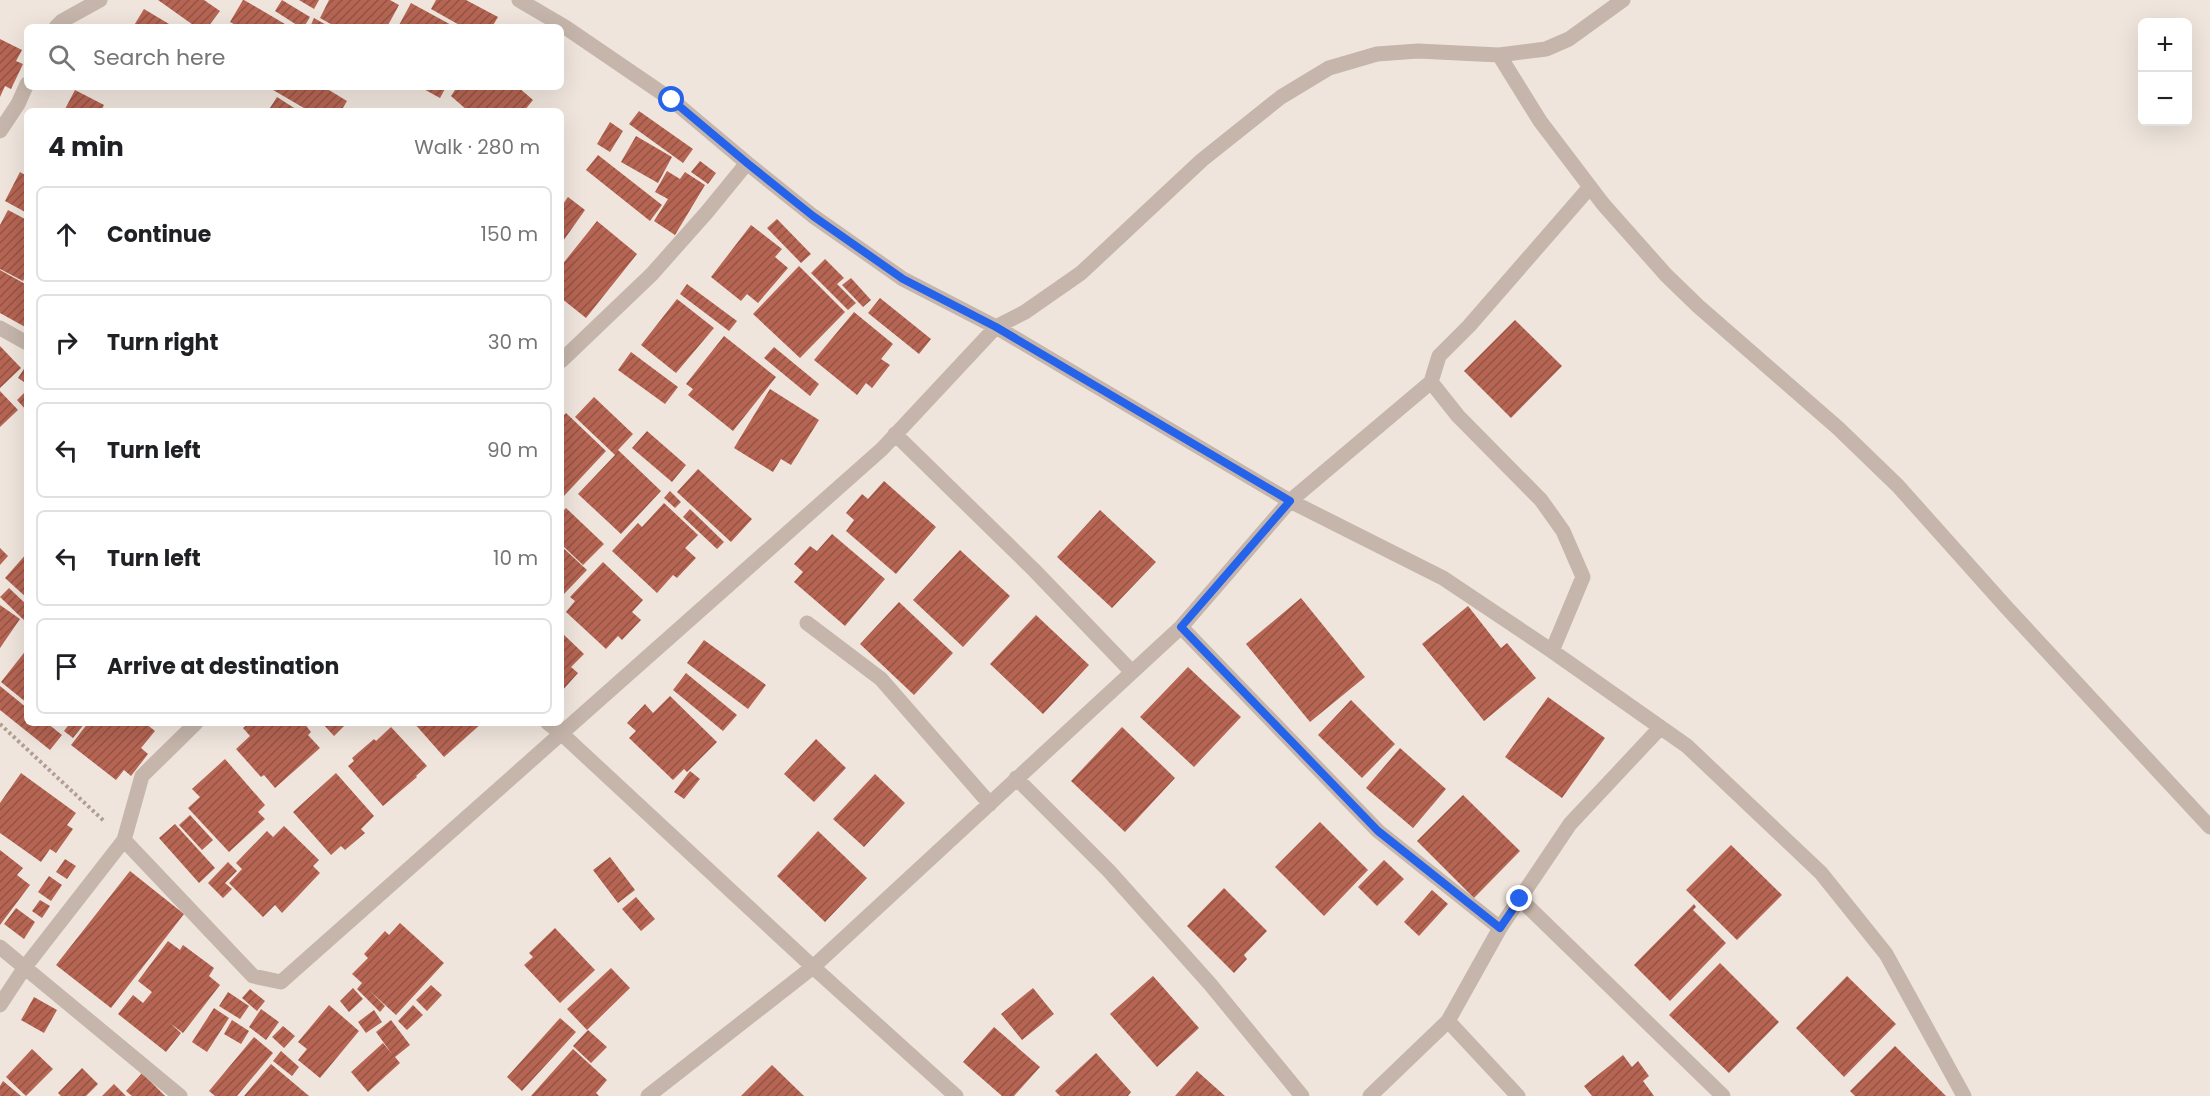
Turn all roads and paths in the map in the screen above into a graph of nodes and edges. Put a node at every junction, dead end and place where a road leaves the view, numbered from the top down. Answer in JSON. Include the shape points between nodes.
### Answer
{"nodes":[{"id":1,"x":100,"y":0,"type":"edge"},
{"id":2,"x":519,"y":0,"type":"edge"},
{"id":3,"x":1623,"y":0,"type":"edge"},
{"id":4,"x":59,"y":24,"type":"edge"},
{"id":5,"x":560,"y":24,"type":"edge"},
{"id":6,"x":564,"y":26,"type":"edge"},
{"id":7,"x":1499,"y":55,"type":"junction"},
{"id":8,"x":24,"y":90,"type":"edge"},
{"id":9,"x":0,"y":131,"type":"edge"},
{"id":10,"x":747,"y":163,"type":"junction"},
{"id":11,"x":1590,"y":187,"type":"junction"},
{"id":12,"x":996,"y":327,"type":"junction"},
{"id":13,"x":0,"y":328,"type":"edge"},
{"id":14,"x":24,"y":341,"type":"edge"},
{"id":15,"x":564,"y":358,"type":"edge"},
{"id":16,"x":1431,"y":382,"type":"junction"},
{"id":17,"x":895,"y":434,"type":"junction"},
{"id":18,"x":1290,"y":501,"type":"junction"},
{"id":19,"x":807,"y":623,"type":"dead end"},
{"id":20,"x":1181,"y":627,"type":"junction"},
{"id":21,"x":1552,"y":651,"type":"junction"},
{"id":22,"x":1132,"y":672,"type":"junction"},
{"id":23,"x":0,"y":724,"type":"edge"},
{"id":24,"x":193,"y":726,"type":"edge"},
{"id":25,"x":552,"y":726,"type":"edge"},
{"id":26,"x":1660,"y":728,"type":"junction"},
{"id":27,"x":562,"y":734,"type":"junction"},
{"id":28,"x":1017,"y":778,"type":"junction"},
{"id":29,"x":990,"y":804,"type":"junction"},
{"id":30,"x":2210,"y":827,"type":"edge"},
{"id":31,"x":124,"y":840,"type":"junction"},
{"id":32,"x":1520,"y":899,"type":"junction"},
{"id":33,"x":1500,"y":928,"type":"junction"},
{"id":34,"x":0,"y":947,"type":"edge"},
{"id":35,"x":25,"y":967,"type":"junction"},
{"id":36,"x":813,"y":967,"type":"junction"},
{"id":37,"x":0,"y":1005,"type":"edge"},
{"id":38,"x":1448,"y":1021,"type":"junction"},
{"id":39,"x":180,"y":1096,"type":"edge"},
{"id":40,"x":648,"y":1096,"type":"edge"},
{"id":41,"x":956,"y":1096,"type":"edge"},
{"id":42,"x":1302,"y":1096,"type":"edge"},
{"id":43,"x":1370,"y":1096,"type":"edge"},
{"id":44,"x":1518,"y":1096,"type":"edge"},
{"id":45,"x":1723,"y":1096,"type":"edge"},
{"id":46,"x":1965,"y":1096,"type":"edge"}],
"edges":[{"from":1,"to":4,"type":"street"},
{"from":2,"to":5,"type":"street"},
{"from":3,"to":7,"type":"street","via":[[1569,39],[1546,49]]},
{"from":6,"to":10,"type":"street","via":[[672,100]]},
{"from":7,"to":11,"type":"street","via":[[1540,122]]},
{"from":7,"to":12,"type":"street","via":[[1418,51],[1377,54],[1329,68],[1281,97],[1202,160],[1081,273]]},
{"from":8,"to":9,"type":"street"},
{"from":10,"to":12,"type":"street","via":[[813,216],[903,279]]},
{"from":10,"to":15,"type":"street","via":[[652,273]]},
{"from":11,"to":16,"type":"street","via":[[1439,356]]},
{"from":11,"to":30,"type":"street","via":[[1666,275],[1898,486]]},
{"from":12,"to":17,"type":"street"},
{"from":12,"to":18,"type":"street"},
{"from":13,"to":14,"type":"street"},
{"from":16,"to":18,"type":"street"},
{"from":16,"to":21,"type":"street","via":[[1458,416],[1541,500],[1563,531],[1583,577]]},
{"from":17,"to":22,"type":"street"},
{"from":17,"to":27,"type":"street"},
{"from":18,"to":20,"type":"street"},
{"from":18,"to":21,"type":"street","via":[[1443,578]]},
{"from":19,"to":29,"type":"street","via":[[881,679]]},
{"from":20,"to":22,"type":"street"},
{"from":20,"to":33,"type":"street","via":[[1378,831]]},
{"from":21,"to":26,"type":"street"},
{"from":22,"to":28,"type":"street"},
{"from":23,"to":31,"type":"path"},
{"from":24,"to":31,"type":"street","via":[[142,776]]},
{"from":25,"to":27,"type":"street"},
{"from":26,"to":32,"type":"street","via":[[1570,824]]},
{"from":26,"to":46,"type":"street","via":[[1687,746],[1821,873],[1886,954]]},
{"from":27,"to":31,"type":"street","via":[[281,982],[253,976]]},
{"from":27,"to":36,"type":"street"},
{"from":28,"to":29,"type":"street"},
{"from":28,"to":42,"type":"street","via":[[1109,871],[1210,984]]},
{"from":29,"to":36,"type":"street"},
{"from":31,"to":35,"type":"street"},
{"from":32,"to":33,"type":"street"},
{"from":32,"to":45,"type":"street"},
{"from":33,"to":38,"type":"street"},
{"from":34,"to":35,"type":"street"},
{"from":35,"to":37,"type":"street"},
{"from":35,"to":39,"type":"street"},
{"from":36,"to":40,"type":"street"},
{"from":36,"to":41,"type":"street"},
{"from":38,"to":43,"type":"street"},
{"from":38,"to":44,"type":"street"}]}
